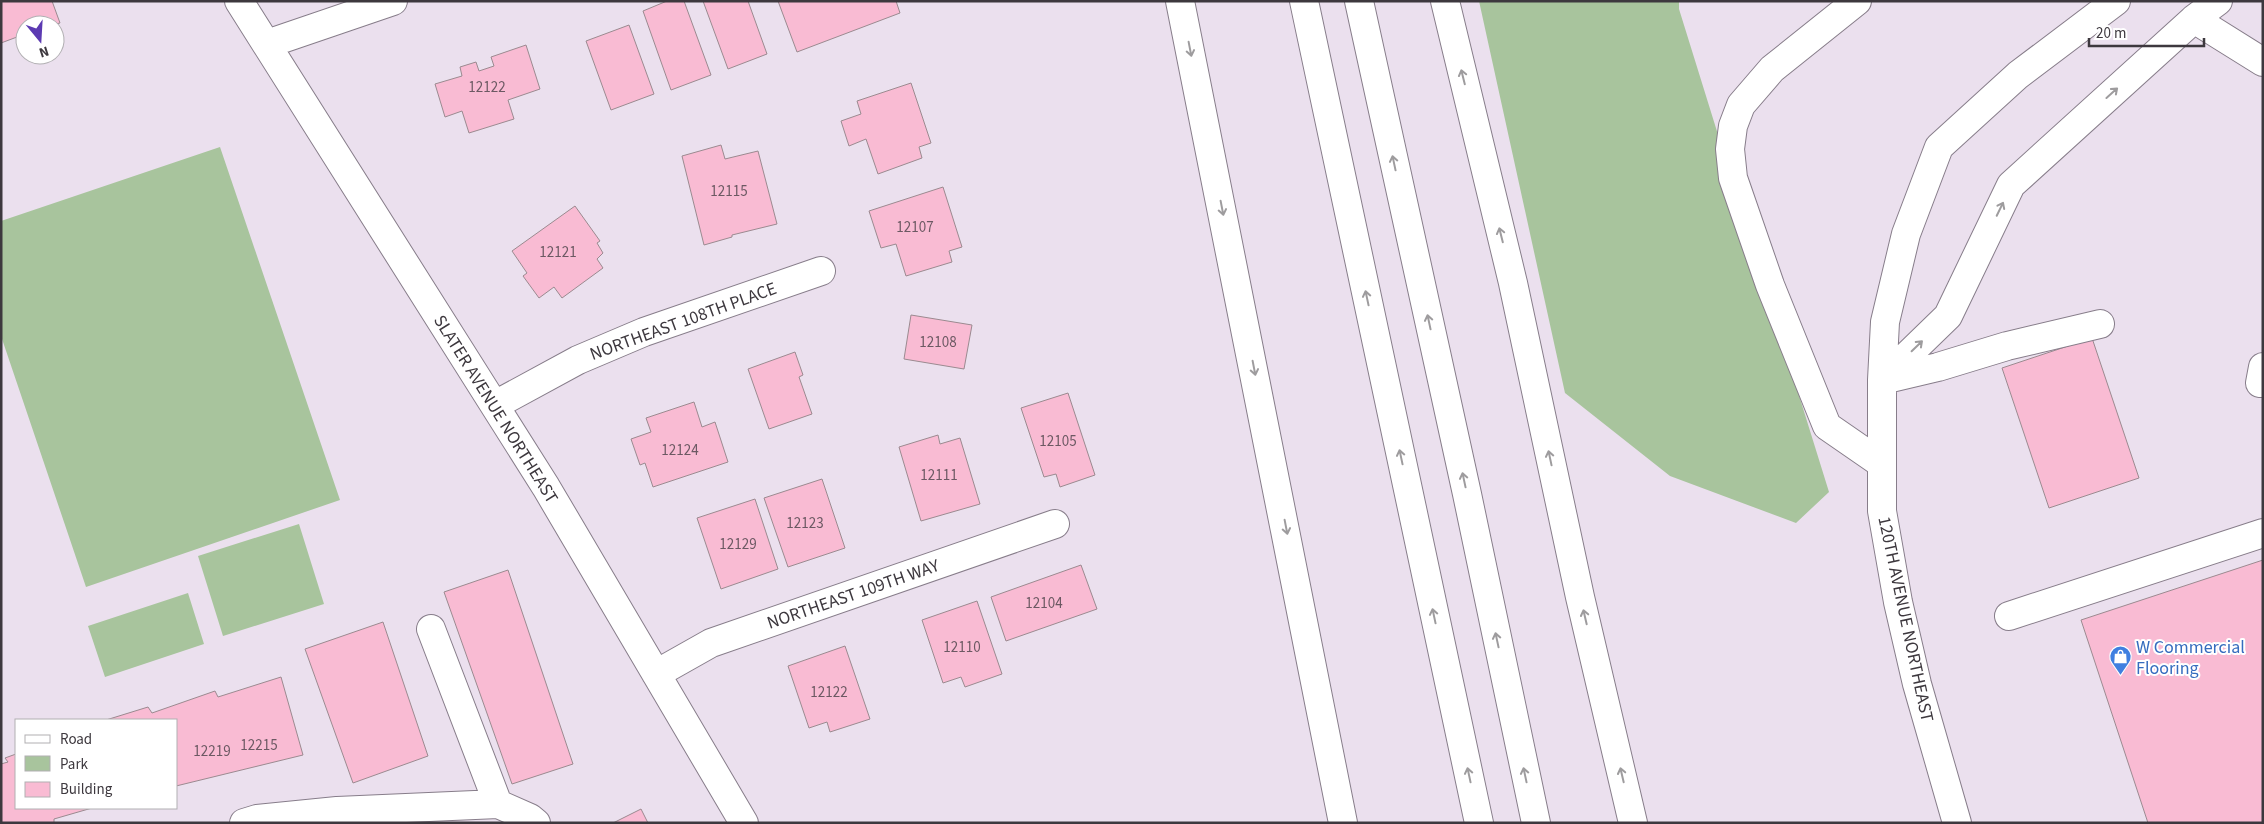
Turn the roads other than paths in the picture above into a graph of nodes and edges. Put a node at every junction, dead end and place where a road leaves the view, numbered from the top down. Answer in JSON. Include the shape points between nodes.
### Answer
{"nodes":[{"id":1,"x":239,"y":1,"type":"edge"},
{"id":2,"x":393,"y":1,"type":"edge"},
{"id":3,"x":1180,"y":1,"type":"edge"},
{"id":4,"x":1304,"y":1,"type":"edge"},
{"id":5,"x":1359,"y":1,"type":"edge"},
{"id":6,"x":1445,"y":1,"type":"edge"},
{"id":7,"x":1857,"y":1,"type":"edge"},
{"id":8,"x":2218,"y":1,"type":"edge"},
{"id":9,"x":2107,"y":8,"type":"edge"},
{"id":10,"x":2194,"y":19,"type":"junction"},
{"id":11,"x":267,"y":44,"type":"junction"},
{"id":12,"x":2263,"y":62,"type":"edge"},
{"id":13,"x":820,"y":271,"type":"dead end"},
{"id":14,"x":2100,"y":324,"type":"dead end"},
{"id":15,"x":1882,"y":380,"type":"junction"},
{"id":16,"x":495,"y":405,"type":"junction"},
{"id":17,"x":1882,"y":464,"type":"junction"},
{"id":18,"x":1055,"y":524,"type":"dead end"},
{"id":19,"x":2263,"y":533,"type":"edge"},
{"id":20,"x":2009,"y":616,"type":"dead end"},
{"id":21,"x":431,"y":630,"type":"dead end"},
{"id":22,"x":656,"y":674,"type":"junction"},
{"id":23,"x":498,"y":804,"type":"junction"},
{"id":24,"x":244,"y":823,"type":"edge"},
{"id":25,"x":536,"y":823,"type":"edge"},
{"id":26,"x":744,"y":823,"type":"edge"},
{"id":27,"x":1343,"y":823,"type":"edge"},
{"id":28,"x":1479,"y":823,"type":"edge"},
{"id":29,"x":1536,"y":823,"type":"edge"},
{"id":30,"x":1633,"y":823,"type":"edge"},
{"id":31,"x":1956,"y":823,"type":"edge"}],
"edges":[{"from":1,"to":11,"type":"main road","name":"SLATER AVENUE NORTHEAST"},
{"from":2,"to":11,"type":"main road"},
{"from":3,"to":27,"type":"main road","one_way":true},
{"from":28,"to":4,"type":"main road","one_way":true},
{"from":29,"to":5,"type":"main road","one_way":true},
{"from":30,"to":6,"type":"main road","one_way":true},
{"from":7,"to":17,"type":"main road","via":[[1772,69],[1741,105],[1733,126],[1730,150],[1733,178],[1758,250],[1827,426]]},
{"from":8,"to":10,"type":"main road"},
{"from":9,"to":15,"type":"main road","name":"120TH AVENUE NORTHEAST","via":[[2018,75],[1939,147],[1906,234],[1885,322]]},
{"from":10,"to":12,"type":"main road"},
{"from":15,"to":10,"type":"main road","one_way":true,"via":[[1948,316],[2011,185]]},
{"from":11,"to":16,"type":"main road","name":"SLATER AVENUE NORTHEAST"},
{"from":13,"to":16,"type":"main road","name":"NORTHEAST 108TH PLACE","via":[[644,332],[578,360]]},
{"from":14,"to":15,"type":"main road"},
{"from":15,"to":17,"type":"main road","name":"120TH AVENUE NORTHEAST"},
{"from":16,"to":22,"type":"main road","name":"SLATER AVENUE NORTHEAST"},
{"from":17,"to":31,"type":"main road","name":"120TH AVENUE NORTHEAST","via":[[1882,511],[1898,602]]},
{"from":18,"to":22,"type":"main road","name":"NORTHEAST 109TH WAY","via":[[711,643]]},
{"from":19,"to":20,"type":"main road"},
{"from":21,"to":23,"type":"main road"},
{"from":22,"to":26,"type":"main road","name":"SLATER AVENUE NORTHEAST"},
{"from":23,"to":24,"type":"main road","via":[[337,811]]},
{"from":23,"to":25,"type":"main road"}]}
